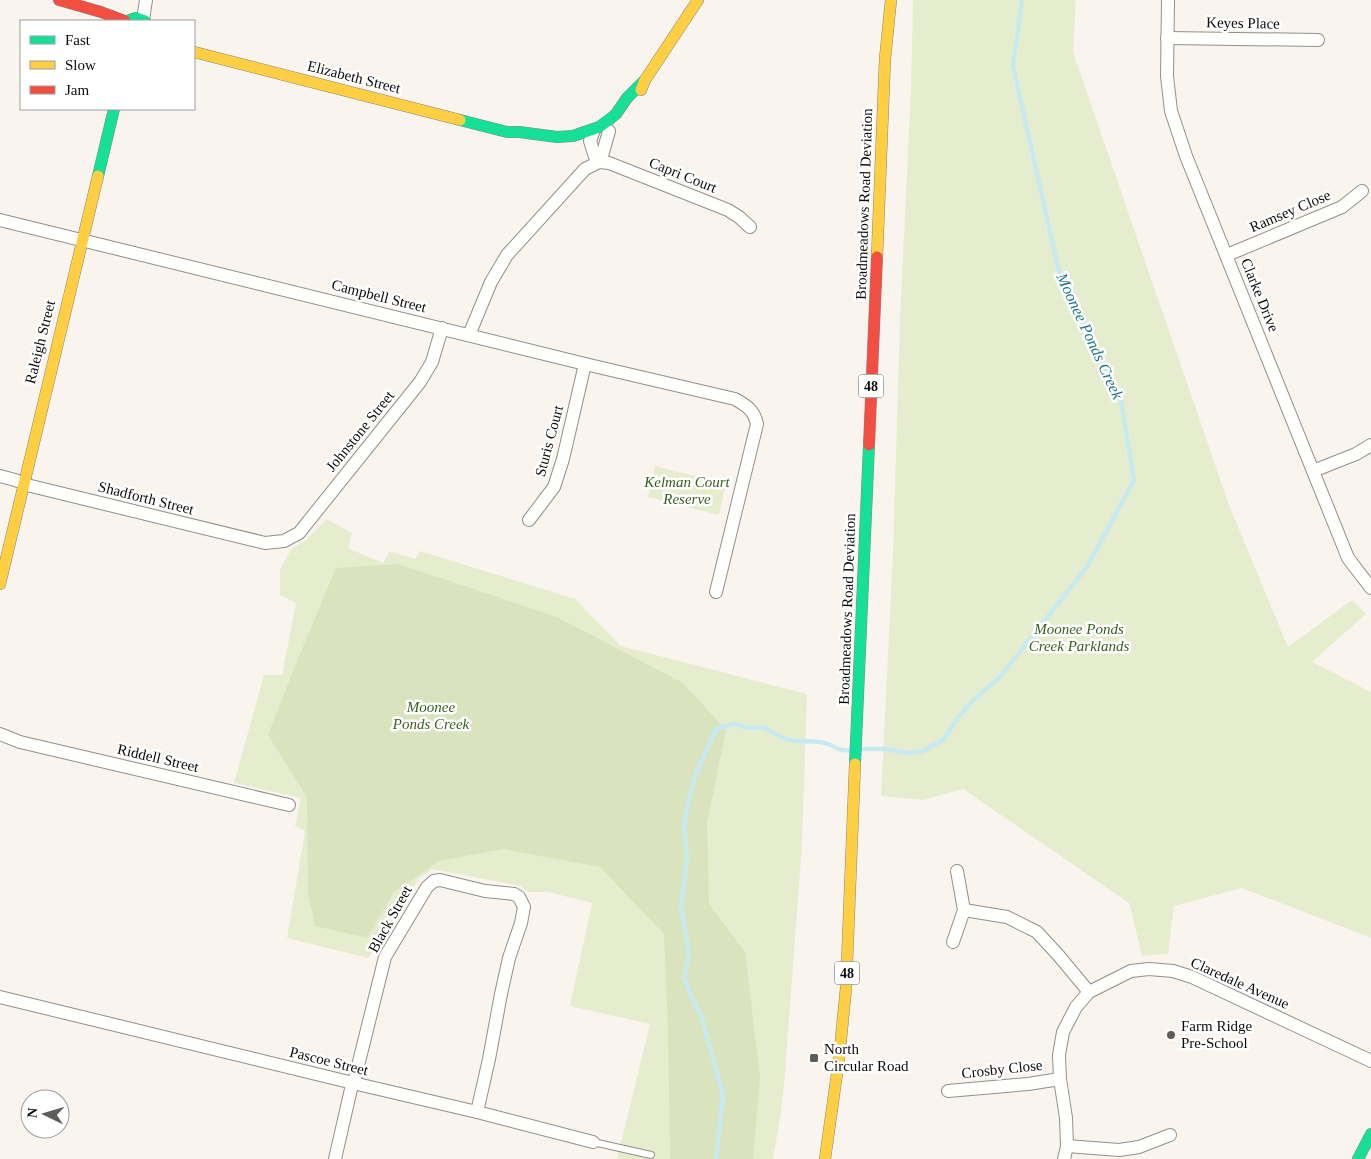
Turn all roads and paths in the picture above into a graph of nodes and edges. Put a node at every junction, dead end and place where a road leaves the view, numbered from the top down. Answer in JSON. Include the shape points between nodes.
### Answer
{"nodes":[{"id":1,"x":59,"y":0,"type":"edge"},
{"id":2,"x":146,"y":0,"type":"edge"},
{"id":3,"x":698,"y":0,"type":"edge"},
{"id":4,"x":880,"y":0,"type":"edge"},
{"id":5,"x":892,"y":0,"type":"edge"},
{"id":6,"x":1168,"y":0,"type":"edge"},
{"id":7,"x":124,"y":20,"type":"edge"},
{"id":8,"x":129,"y":20,"type":"edge"},
{"id":9,"x":144,"y":20,"type":"edge"},
{"id":10,"x":1167,"y":38,"type":"junction"},
{"id":11,"x":1318,"y":40,"type":"dead end"},
{"id":12,"x":195,"y":52,"type":"edge"},
{"id":13,"x":884,"y":59,"type":"junction"},
{"id":14,"x":646,"y":80,"type":"junction"},
{"id":15,"x":114,"y":110,"type":"edge"},
{"id":16,"x":609,"y":131,"type":"junction"},
{"id":17,"x":592,"y":136,"type":"junction"},
{"id":18,"x":599,"y":162,"type":"junction"},
{"id":19,"x":1362,"y":191,"type":"dead end"},
{"id":20,"x":0,"y":220,"type":"edge"},
{"id":21,"x":750,"y":228,"type":"dead end"},
{"id":22,"x":82,"y":240,"type":"junction"},
{"id":23,"x":1227,"y":255,"type":"junction"},
{"id":24,"x":442,"y":328,"type":"junction"},
{"id":25,"x":469,"y":334,"type":"junction"},
{"id":26,"x":585,"y":364,"type":"junction"},
{"id":27,"x":1371,"y":445,"type":"edge"},
{"id":28,"x":1313,"y":471,"type":"junction"},
{"id":29,"x":0,"y":476,"type":"edge"},
{"id":30,"x":23,"y":483,"type":"junction"},
{"id":31,"x":529,"y":520,"type":"dead end"},
{"id":32,"x":284,"y":541,"type":"joint"},
{"id":33,"x":0,"y":584,"type":"edge"},
{"id":34,"x":1371,"y":588,"type":"edge"},
{"id":35,"x":716,"y":592,"type":"dead end"},
{"id":36,"x":0,"y":734,"type":"edge"},
{"id":37,"x":0,"y":741,"type":"edge"},
{"id":38,"x":20,"y":742,"type":"junction"},
{"id":39,"x":288,"y":805,"type":"dead end"},
{"id":40,"x":957,"y":871,"type":"dead end"},
{"id":41,"x":964,"y":910,"type":"junction"},
{"id":42,"x":953,"y":942,"type":"dead end"},
{"id":43,"x":1089,"y":992,"type":"junction"},
{"id":44,"x":0,"y":997,"type":"edge"},
{"id":45,"x":1371,"y":1061,"type":"edge"},
{"id":46,"x":1060,"y":1079,"type":"junction"},
{"id":47,"x":353,"y":1083,"type":"junction"},
{"id":48,"x":948,"y":1091,"type":"dead end"},
{"id":49,"x":477,"y":1112,"type":"junction"},
{"id":50,"x":1371,"y":1134,"type":"edge"},
{"id":51,"x":1170,"y":1135,"type":"dead end"},
{"id":52,"x":593,"y":1142,"type":"joint"},
{"id":53,"x":1066,"y":1153,"type":"edge"},
{"id":54,"x":651,"y":1155,"type":"dead end"},
{"id":55,"x":335,"y":1159,"type":"edge"},
{"id":56,"x":825,"y":1159,"type":"edge"},
{"id":57,"x":1358,"y":1159,"type":"edge"}],
"edges":[{"from":1,"to":7,"type":"street"},
{"from":2,"to":9,"type":"street"},
{"from":3,"to":14,"type":"street"},
{"from":4,"to":13,"type":"street","name":"Broadmeadows Road Deviation","number":"48"},
{"from":5,"to":13,"type":"street","name":"Broadmeadows Road Deviation","number":"48"},
{"from":6,"to":10,"type":"street","name":"Clarke Drive"},
{"from":8,"to":9,"type":"street"},
{"from":10,"to":11,"type":"street","name":"Keyes Place"},
{"from":10,"to":23,"type":"street","name":"Clarke Drive","via":[[1171,111]]},
{"from":12,"to":17,"type":"street","name":"Elizabeth Street","via":[[507,132],[518,139],[550,147],[571,146]]},
{"from":13,"to":56,"type":"street","name":"Broadmeadows Road Deviation","number":"48","via":[[845,1008]]},
{"from":14,"to":16,"type":"street","via":[[635,104]]},
{"from":14,"to":17,"type":"street"},
{"from":15,"to":22,"type":"street","name":"Raleigh Street"},
{"from":16,"to":17,"type":"street"},
{"from":16,"to":18,"type":"street"},
{"from":17,"to":18,"type":"street","via":[[595,157]]},
{"from":18,"to":21,"type":"street","name":"Capri Court","via":[[728,210]]},
{"from":18,"to":25,"type":"street","via":[[585,169],[507,255],[491,282]]},
{"from":19,"to":23,"type":"street","name":"Ramsey Close","via":[[1342,207]]},
{"from":20,"to":22,"type":"street","name":"Campbell Street"},
{"from":22,"to":24,"type":"street","name":"Campbell Street"},
{"from":22,"to":30,"type":"street","name":"Raleigh Street"},
{"from":23,"to":28,"type":"street","name":"Clarke Drive"},
{"from":24,"to":25,"type":"street","name":"Campbell Street"},
{"from":24,"to":32,"type":"street","name":"Johnstone Street","via":[[432,362],[420,382],[299,533]]},
{"from":25,"to":26,"type":"street","name":"Campbell Street"},
{"from":26,"to":31,"type":"street","name":"Sturis Court","via":[[554,487]]},
{"from":26,"to":35,"type":"street","name":"Campbell Street","via":[[736,399],[754,413],[757,424]]},
{"from":27,"to":28,"type":"street"},
{"from":28,"to":34,"type":"street","name":"Clarke Drive","via":[[1348,558]]},
{"from":29,"to":30,"type":"street","name":"Shadforth Street"},
{"from":30,"to":32,"type":"street","name":"Shadforth Street","via":[[265,544]]},
{"from":30,"to":33,"type":"street","name":"Raleigh Street"},
{"from":36,"to":38,"type":"street","name":"Riddell Street"},
{"from":37,"to":38,"type":"street","name":"Riddell Street"},
{"from":38,"to":39,"type":"street","name":"Riddell Street"},
{"from":40,"to":41,"type":"street"},
{"from":41,"to":42,"type":"street"},
{"from":41,"to":43,"type":"street","via":[[1008,917],[1037,932]]},
{"from":43,"to":45,"type":"street","name":"Claredale Avenue","via":[[1131,971],[1172,971],[1192,977]]},
{"from":43,"to":46,"type":"street","name":"Claredale Avenue","via":[[1076,1007],[1063,1032],[1059,1055]]},
{"from":44,"to":47,"type":"street","name":"Pascoe Street"},
{"from":46,"to":48,"type":"street","name":"Crosby Close"},
{"from":46,"to":53,"type":"street","name":"Claredale Avenue","via":[[1066,1118]]},
{"from":47,"to":49,"type":"street","name":"Pascoe Street"},
{"from":47,"to":49,"type":"street","name":"Black Street","via":[[385,957],[427,887],[440,880],[514,894],[522,902],[524,913],[509,958]]},
{"from":47,"to":55,"type":"street","name":"Black Street"},
{"from":49,"to":52,"type":"street","name":"Pascoe Street"},
{"from":50,"to":57,"type":"street"},
{"from":51,"to":53,"type":"street","via":[[1139,1147]]},
{"from":52,"to":54,"type":"lane","name":"Pascoe Street"}]}
